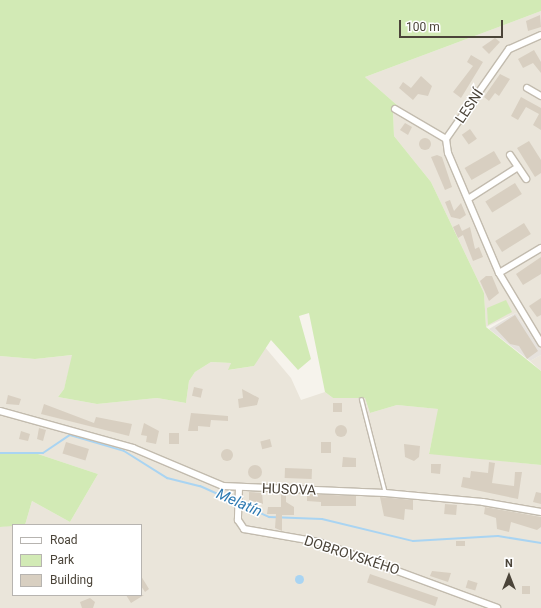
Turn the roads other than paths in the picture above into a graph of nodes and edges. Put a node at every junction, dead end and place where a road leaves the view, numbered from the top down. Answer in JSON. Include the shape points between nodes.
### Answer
{"nodes":[{"id":1,"x":541,"y":35,"type":"edge"},
{"id":2,"x":527,"y":88,"type":"dead end"},
{"id":3,"x":541,"y":96,"type":"edge"},
{"id":4,"x":395,"y":109,"type":"dead end"},
{"id":5,"x":446,"y":139,"type":"junction"},
{"id":6,"x":510,"y":155,"type":"dead end"},
{"id":7,"x":518,"y":168,"type":"junction"},
{"id":8,"x":526,"y":179,"type":"dead end"},
{"id":9,"x":468,"y":200,"type":"junction"},
{"id":10,"x":541,"y":248,"type":"edge"},
{"id":11,"x":498,"y":273,"type":"junction"},
{"id":12,"x":540,"y":339,"type":"edge"},
{"id":13,"x":361,"y":400,"type":"dead end"},
{"id":14,"x":0,"y":411,"type":"edge"},
{"id":15,"x":239,"y":488,"type":"junction"},
{"id":16,"x":385,"y":493,"type":"junction"},
{"id":17,"x":541,"y":512,"type":"edge"},
{"id":18,"x":497,"y":608,"type":"edge"}],
"edges":[{"from":1,"to":5,"type":"street","name":"LESNÍ","via":[[509,49]]},
{"from":2,"to":3,"type":"street"},
{"from":4,"to":5,"type":"street"},
{"from":5,"to":9,"type":"street"},
{"from":6,"to":7,"type":"street"},
{"from":7,"to":8,"type":"street"},
{"from":7,"to":9,"type":"street"},
{"from":9,"to":11,"type":"street"},
{"from":10,"to":11,"type":"street"},
{"from":11,"to":12,"type":"street"},
{"from":13,"to":16,"type":"lane"},
{"from":14,"to":15,"type":"street","name":"HUSOVA","via":[[133,448],[200,478]]},
{"from":15,"to":16,"type":"street","name":"HUSOVA"},
{"from":15,"to":18,"type":"street","name":"DOBROVSKÉHO","via":[[236,499],[238,520],[244,528],[319,542]]},
{"from":16,"to":17,"type":"street","name":"HUSOVA","via":[[483,502]]}]}
